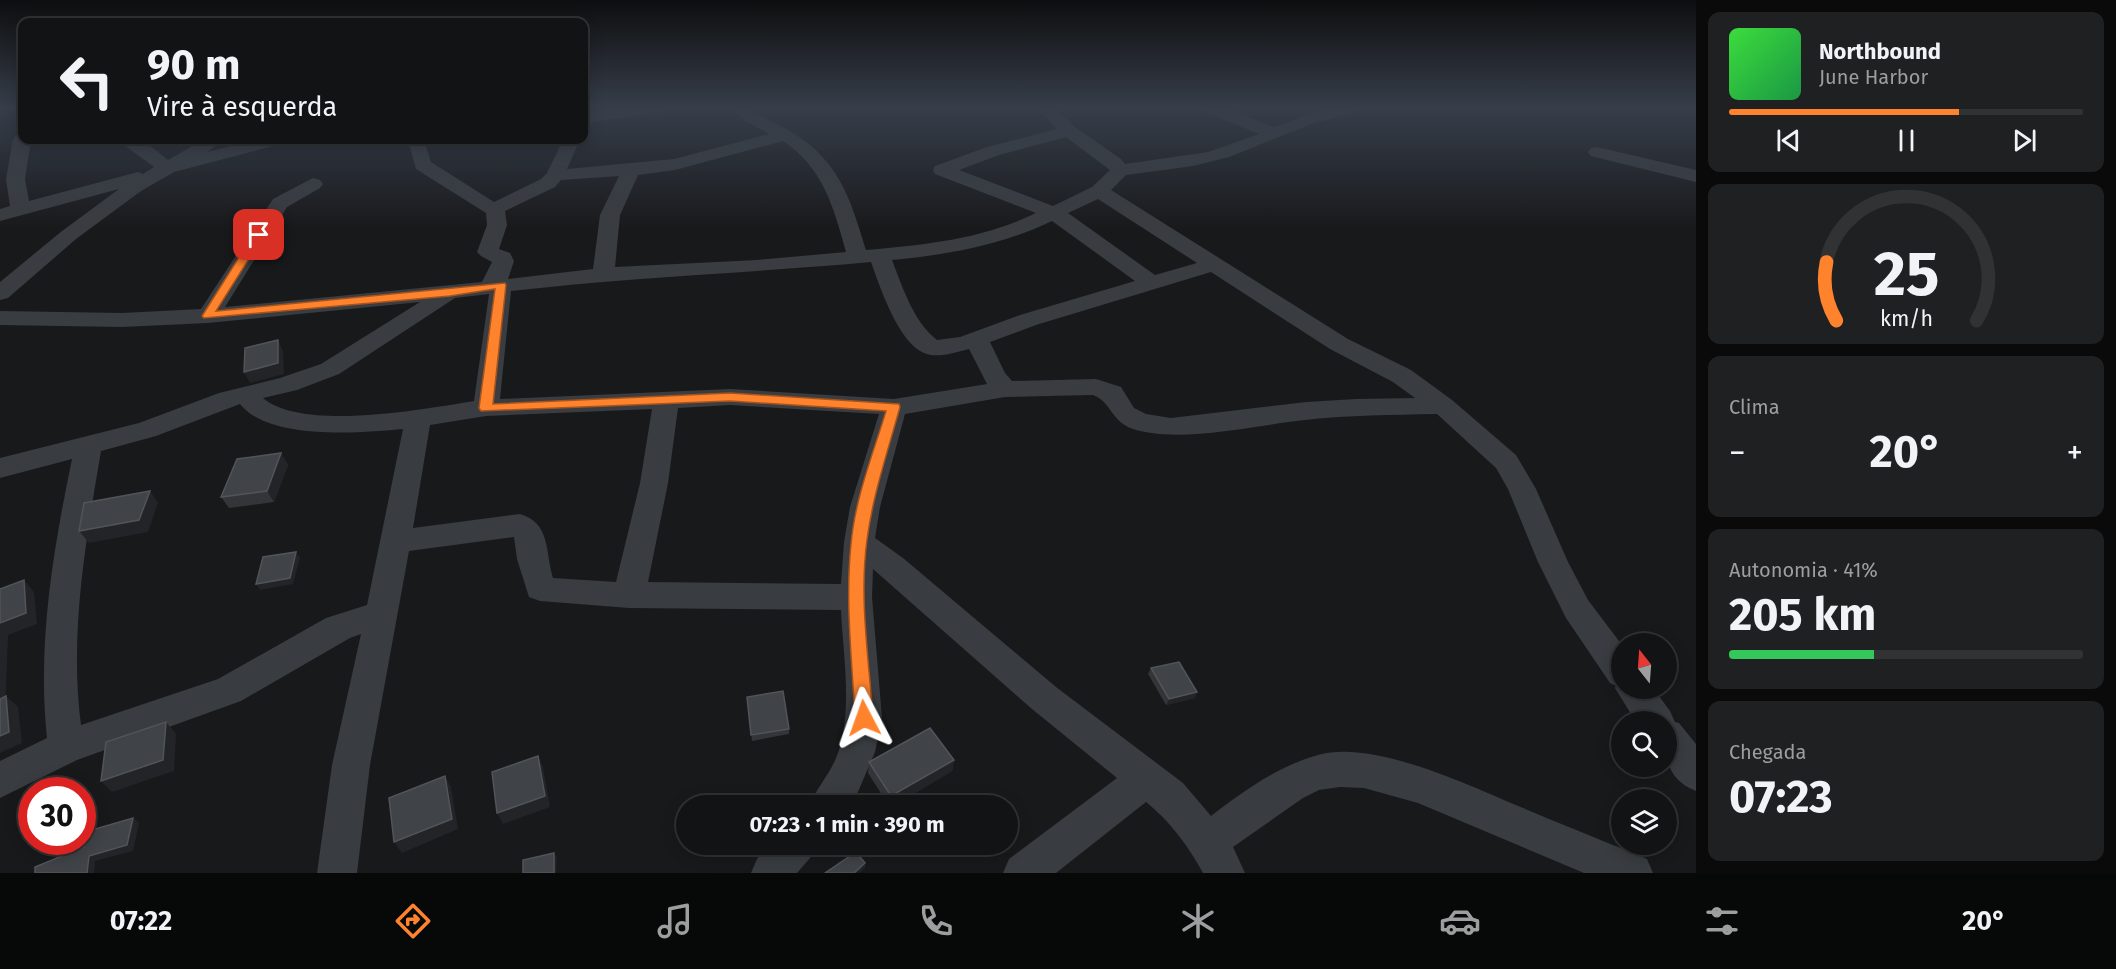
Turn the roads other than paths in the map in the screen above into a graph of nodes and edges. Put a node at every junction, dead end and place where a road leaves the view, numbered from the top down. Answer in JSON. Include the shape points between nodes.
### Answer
{"nodes":[{"id":1,"x":20,"y":148,"type":"edge"},
{"id":2,"x":142,"y":148,"type":"edge"},
{"id":3,"x":201,"y":148,"type":"edge"},
{"id":4,"x":246,"y":148,"type":"edge"},
{"id":5,"x":418,"y":148,"type":"edge"},
{"id":6,"x":567,"y":148,"type":"edge"},
{"id":7,"x":736,"y":148,"type":"edge"},
{"id":8,"x":802,"y":148,"type":"edge"},
{"id":9,"x":1005,"y":148,"type":"edge"},
{"id":10,"x":1093,"y":148,"type":"edge"},
{"id":11,"x":1239,"y":148,"type":"edge"},
{"id":12,"x":1597,"y":152,"type":"dead end"},
{"id":13,"x":631,"y":170,"type":"junction"},
{"id":14,"x":1119,"y":170,"type":"junction"},
{"id":15,"x":157,"y":172,"type":"junction"},
{"id":16,"x":555,"y":175,"type":"junction"},
{"id":17,"x":1696,"y":176,"type":"edge"},
{"id":18,"x":313,"y":184,"type":"dead end"},
{"id":19,"x":1098,"y":191,"type":"junction"},
{"id":20,"x":21,"y":209,"type":"junction"},
{"id":21,"x":494,"y":209,"type":"junction"},
{"id":22,"x":1054,"y":213,"type":"junction"},
{"id":23,"x":0,"y":215,"type":"edge"},
{"id":24,"x":868,"y":256,"type":"junction"},
{"id":25,"x":1212,"y":265,"type":"junction"},
{"id":26,"x":603,"y":274,"type":"junction"},
{"id":27,"x":1151,"y":282,"type":"junction"},
{"id":28,"x":495,"y":286,"type":"junction"},
{"id":29,"x":450,"y":292,"type":"junction"},
{"id":30,"x":0,"y":293,"type":"edge"},
{"id":31,"x":208,"y":316,"type":"junction"},
{"id":32,"x":0,"y":318,"type":"edge"},
{"id":33,"x":976,"y":339,"type":"junction"},
{"id":34,"x":1005,"y":389,"type":"junction"},
{"id":35,"x":246,"y":394,"type":"junction"},
{"id":36,"x":666,"y":400,"type":"junction"},
{"id":37,"x":1443,"y":406,"type":"junction"},
{"id":38,"x":894,"y":407,"type":"junction"},
{"id":39,"x":486,"y":408,"type":"junction"},
{"id":40,"x":418,"y":418,"type":"junction"},
{"id":41,"x":88,"y":446,"type":"junction"},
{"id":42,"x":0,"y":468,"type":"edge"},
{"id":43,"x":395,"y":542,"type":"junction"},
{"id":44,"x":859,"y":542,"type":"junction"},
{"id":45,"x":629,"y":595,"type":"junction"},
{"id":46,"x":856,"y":597,"type":"junction"},
{"id":47,"x":382,"y":613,"type":"junction"},
{"id":48,"x":1611,"y":657,"type":"edge"},
{"id":49,"x":66,"y":747,"type":"junction"},
{"id":50,"x":1677,"y":749,"type":"edge"},
{"id":51,"x":1696,"y":773,"type":"edge"},
{"id":52,"x":1147,"y":778,"type":"junction"},
{"id":53,"x":0,"y":780,"type":"edge"},
{"id":54,"x":837,"y":795,"type":"edge"},
{"id":55,"x":787,"y":855,"type":"edge"},
{"id":56,"x":1216,"y":858,"type":"edge"},
{"id":57,"x":337,"y":873,"type":"edge"},
{"id":58,"x":771,"y":873,"type":"edge"},
{"id":59,"x":1023,"y":873,"type":"edge"},
{"id":60,"x":1633,"y":873,"type":"edge"}],
"edges":[{"from":1,"to":20,"type":"street","via":[[14,176]]},
{"from":2,"to":15,"type":"street"},
{"from":3,"to":15,"type":"street"},
{"from":4,"to":15,"type":"street"},
{"from":5,"to":21,"type":"street","via":[[423,165]]},
{"from":6,"to":16,"type":"street"},
{"from":7,"to":13,"type":"street","via":[[675,164]]},
{"from":8,"to":24,"type":"street","via":[[834,183]]},
{"from":9,"to":22,"type":"street","via":[[942,170]]},
{"from":10,"to":14,"type":"street"},
{"from":11,"to":14,"type":"street","via":[[1180,163]]},
{"from":12,"to":17,"type":"street"},
{"from":13,"to":16,"type":"street"},
{"from":13,"to":26,"type":"street","via":[[610,215]]},
{"from":14,"to":19,"type":"street"},
{"from":15,"to":20,"type":"street"},
{"from":15,"to":30,"type":"street","via":[[69,235]]},
{"from":16,"to":21,"type":"street","via":[[548,183]]},
{"from":18,"to":31,"type":"street","via":[[280,203]]},
{"from":19,"to":22,"type":"street"},
{"from":19,"to":25,"type":"street"},
{"from":20,"to":23,"type":"street"},
{"from":21,"to":28,"type":"street","via":[[498,221],[487,249],[503,261]]},
{"from":22,"to":24,"type":"street","via":[[1015,231],[980,241],[936,250]]},
{"from":22,"to":27,"type":"street"},
{"from":24,"to":26,"type":"street"},
{"from":24,"to":33,"type":"street","via":[[924,343],[931,348],[944,348]]},
{"from":25,"to":27,"type":"street"},
{"from":25,"to":37,"type":"street","via":[[1339,344],[1402,376]]},
{"from":26,"to":28,"type":"street"},
{"from":27,"to":33,"type":"street"},
{"from":28,"to":29,"type":"street"},
{"from":28,"to":39,"type":"street"},
{"from":29,"to":31,"type":"street"},
{"from":29,"to":35,"type":"street","via":[[330,369]]},
{"from":31,"to":32,"type":"street","via":[[122,320]]},
{"from":33,"to":34,"type":"street"},
{"from":34,"to":37,"type":"street","via":[[1096,387],[1112,393],[1125,414],[1140,422],[1171,427],[1356,407]]},
{"from":34,"to":38,"type":"street"},
{"from":35,"to":40,"type":"street","via":[[265,410],[333,426]]},
{"from":35,"to":41,"type":"street","via":[[147,430]]},
{"from":36,"to":38,"type":"street","via":[[780,398]]},
{"from":36,"to":39,"type":"street"},
{"from":36,"to":45,"type":"street","via":[[654,483]]},
{"from":37,"to":48,"type":"street","via":[[1506,462],[1577,609]]},
{"from":38,"to":44,"type":"street"},
{"from":39,"to":40,"type":"street"},
{"from":40,"to":43,"type":"street"},
{"from":41,"to":42,"type":"street"},
{"from":41,"to":49,"type":"street","via":[[74,522],[61,654]]},
{"from":43,"to":45,"type":"street","via":[[520,525],[530,533],[540,588]]},
{"from":43,"to":47,"type":"street"},
{"from":44,"to":46,"type":"street"},
{"from":44,"to":52,"type":"street","via":[[928,596],[1044,698]]},
{"from":45,"to":46,"type":"street"},
{"from":46,"to":54,"type":"street","via":[[864,718],[857,752]]},
{"from":47,"to":49,"type":"street","via":[[338,627],[229,690]]},
{"from":47,"to":57,"type":"street","via":[[351,765]]},
{"from":49,"to":53,"type":"street"},
{"from":50,"to":51,"type":"street"},
{"from":52,"to":56,"type":"street","via":[[1169,796]]},
{"from":52,"to":59,"type":"street"},
{"from":55,"to":58,"type":"street"},
{"from":56,"to":60,"type":"street","via":[[1272,796],[1322,771],[1364,770],[1426,787]]}]}
